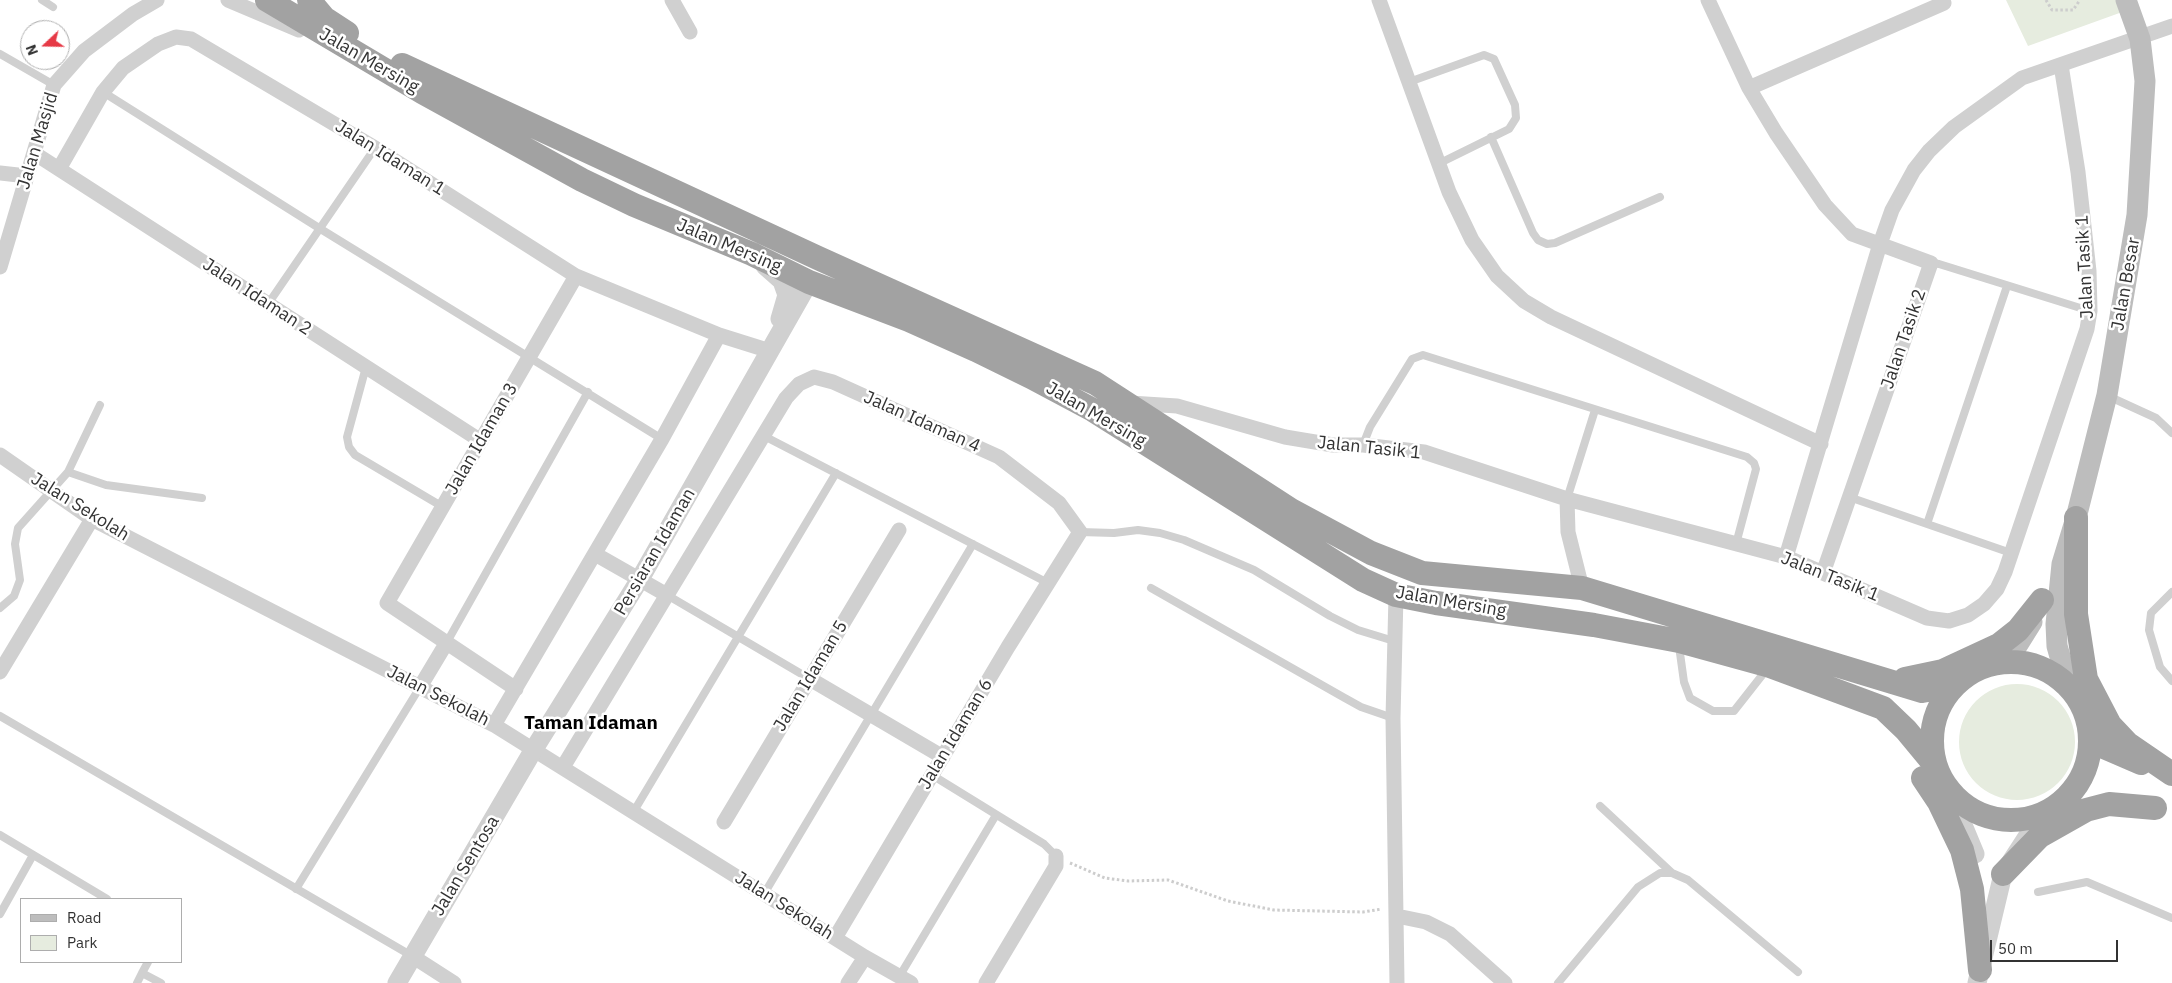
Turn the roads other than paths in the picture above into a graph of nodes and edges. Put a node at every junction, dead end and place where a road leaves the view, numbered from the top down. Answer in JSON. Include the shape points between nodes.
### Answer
{"nodes":[{"id":1,"x":42,"y":0,"type":"edge"},
{"id":2,"x":157,"y":0,"type":"edge"},
{"id":3,"x":228,"y":0,"type":"edge"},
{"id":4,"x":267,"y":0,"type":"edge"},
{"id":5,"x":309,"y":0,"type":"edge"},
{"id":6,"x":672,"y":0,"type":"edge"},
{"id":7,"x":1379,"y":0,"type":"edge"},
{"id":8,"x":1708,"y":0,"type":"edge"},
{"id":9,"x":2126,"y":0,"type":"edge"},
{"id":10,"x":1944,"y":3,"type":"dead end"},
{"id":11,"x":53,"y":7,"type":"dead end"},
{"id":12,"x":135,"y":7,"type":"edge"},
{"id":13,"x":2172,"y":26,"type":"edge"},
{"id":14,"x":690,"y":32,"type":"dead end"},
{"id":15,"x":2140,"y":39,"type":"junction"},
{"id":16,"x":349,"y":50,"type":"junction"},
{"id":17,"x":0,"y":54,"type":"edge"},
{"id":18,"x":2062,"y":65,"type":"junction"},
{"id":19,"x":1409,"y":82,"type":"junction"},
{"id":20,"x":54,"y":85,"type":"junction"},
{"id":21,"x":1749,"y":88,"type":"junction"},
{"id":22,"x":104,"y":92,"type":"junction"},
{"id":23,"x":1491,"y":137,"type":"junction"},
{"id":24,"x":375,"y":148,"type":"junction"},
{"id":25,"x":34,"y":153,"type":"junction"},
{"id":26,"x":1440,"y":163,"type":"junction"},
{"id":27,"x":59,"y":169,"type":"junction"},
{"id":28,"x":0,"y":173,"type":"edge"},
{"id":29,"x":27,"y":176,"type":"junction"},
{"id":30,"x":1660,"y":197,"type":"dead end"},
{"id":31,"x":319,"y":228,"type":"junction"},
{"id":32,"x":1880,"y":244,"type":"junction"},
{"id":33,"x":752,"y":254,"type":"junction"},
{"id":34,"x":1931,"y":263,"type":"junction"},
{"id":35,"x":0,"y":268,"type":"edge"},
{"id":36,"x":576,"y":276,"type":"junction"},
{"id":37,"x":809,"y":282,"type":"junction"},
{"id":38,"x":2006,"y":286,"type":"junction"},
{"id":39,"x":268,"y":304,"type":"junction"},
{"id":40,"x":2090,"y":311,"type":"junction"},
{"id":41,"x":719,"y":335,"type":"junction"},
{"id":42,"x":770,"y":351,"type":"junction"},
{"id":43,"x":529,"y":357,"type":"junction"},
{"id":44,"x":366,"y":367,"type":"junction"},
{"id":45,"x":588,"y":392,"type":"junction"},
{"id":46,"x":2106,"y":395,"type":"junction"},
{"id":47,"x":1127,"y":403,"type":"junction"},
{"id":48,"x":100,"y":405,"type":"dead end"},
{"id":49,"x":1595,"y":410,"type":"junction"},
{"id":50,"x":2172,"y":433,"type":"edge"},
{"id":51,"x":764,"y":436,"type":"junction"},
{"id":52,"x":662,"y":439,"type":"junction"},
{"id":53,"x":481,"y":441,"type":"junction"},
{"id":54,"x":1821,"y":444,"type":"junction"},
{"id":55,"x":1363,"y":445,"type":"junction"},
{"id":56,"x":0,"y":456,"type":"edge"},
{"id":57,"x":68,"y":472,"type":"junction"},
{"id":58,"x":836,"y":474,"type":"junction"},
{"id":59,"x":52,"y":492,"type":"junction"},
{"id":60,"x":1850,"y":497,"type":"junction"},
{"id":61,"x":202,"y":498,"type":"dead end"},
{"id":62,"x":1567,"y":499,"type":"junction"},
{"id":63,"x":443,"y":507,"type":"junction"},
{"id":64,"x":2076,"y":518,"type":"junction"},
{"id":65,"x":92,"y":519,"type":"junction"},
{"id":66,"x":1927,"y":524,"type":"junction"},
{"id":67,"x":899,"y":530,"type":"dead end"},
{"id":68,"x":1080,"y":532,"type":"junction"},
{"id":69,"x":973,"y":544,"type":"junction"},
{"id":70,"x":1736,"y":544,"type":"junction"},
{"id":71,"x":595,"y":554,"type":"junction"},
{"id":72,"x":2011,"y":554,"type":"junction"},
{"id":73,"x":1786,"y":557,"type":"junction"},
{"id":74,"x":2062,"y":564,"type":"junction"},
{"id":75,"x":1823,"y":573,"type":"junction"},
{"id":76,"x":640,"y":579,"type":"junction"},
{"id":77,"x":1048,"y":583,"type":"junction"},
{"id":78,"x":1151,"y":588,"type":"dead end"},
{"id":79,"x":1582,"y":588,"type":"junction"},
{"id":80,"x":2172,"y":592,"type":"edge"},
{"id":81,"x":667,"y":595,"type":"junction"},
{"id":82,"x":1396,"y":595,"type":"junction"},
{"id":83,"x":2042,"y":600,"type":"junction"},
{"id":84,"x":0,"y":608,"type":"edge"},
{"id":85,"x":738,"y":637,"type":"junction"},
{"id":86,"x":1679,"y":640,"type":"junction"},
{"id":87,"x":447,"y":642,"type":"junction"},
{"id":88,"x":1394,"y":642,"type":"junction"},
{"id":89,"x":2007,"y":662,"type":"junction"},
{"id":90,"x":1770,"y":666,"type":"junction"},
{"id":91,"x":0,"y":672,"type":"edge"},
{"id":92,"x":810,"y":679,"type":"junction"},
{"id":93,"x":2172,"y":681,"type":"edge"},
{"id":94,"x":1893,"y":682,"type":"junction"},
{"id":95,"x":1954,"y":685,"type":"junction"},
{"id":96,"x":1826,"y":686,"type":"junction"},
{"id":97,"x":420,"y":687,"type":"junction"},
{"id":98,"x":2069,"y":688,"type":"junction"},
{"id":99,"x":516,"y":689,"type":"junction"},
{"id":100,"x":871,"y":715,"type":"junction"},
{"id":101,"x":0,"y":716,"type":"edge"},
{"id":102,"x":1393,"y":718,"type":"junction"},
{"id":103,"x":494,"y":725,"type":"junction"},
{"id":104,"x":2090,"y":741,"type":"junction"},
{"id":105,"x":534,"y":749,"type":"junction"},
{"id":106,"x":943,"y":756,"type":"junction"},
{"id":107,"x":1935,"y":766,"type":"junction"},
{"id":108,"x":563,"y":767,"type":"junction"},
{"id":109,"x":932,"y":774,"type":"junction"},
{"id":110,"x":2172,"y":775,"type":"edge"},
{"id":111,"x":1948,"y":789,"type":"junction"},
{"id":112,"x":2074,"y":789,"type":"junction"},
{"id":113,"x":1600,"y":806,"type":"dead end"},
{"id":114,"x":634,"y":811,"type":"junction"},
{"id":115,"x":2164,"y":811,"type":"edge"},
{"id":116,"x":996,"y":814,"type":"junction"},
{"id":117,"x":2042,"y":814,"type":"junction"},
{"id":118,"x":724,"y":822,"type":"dead end"},
{"id":119,"x":0,"y":835,"type":"edge"},
{"id":120,"x":34,"y":855,"type":"junction"},
{"id":121,"x":1056,"y":856,"type":"joint"},
{"id":122,"x":1672,"y":873,"type":"junction"},
{"id":123,"x":2003,"y":874,"type":"junction"},
{"id":124,"x":296,"y":890,"type":"junction"},
{"id":125,"x":2038,"y":892,"type":"dead end"},
{"id":126,"x":764,"y":894,"type":"junction"},
{"id":127,"x":105,"y":898,"type":"edge"},
{"id":128,"x":1397,"y":909,"type":"junction"},
{"id":129,"x":0,"y":914,"type":"edge"},
{"id":130,"x":2172,"y":918,"type":"edge"},
{"id":131,"x":836,"y":938,"type":"junction"},
{"id":132,"x":1985,"y":942,"type":"junction"},
{"id":133,"x":412,"y":956,"type":"junction"},
{"id":134,"x":864,"y":957,"type":"junction"},
{"id":135,"x":147,"y":963,"type":"edge"},
{"id":136,"x":1798,"y":972,"type":"dead end"},
{"id":137,"x":142,"y":973,"type":"junction"},
{"id":138,"x":1978,"y":976,"type":"edge"},
{"id":139,"x":905,"y":980,"type":"edge"},
{"id":140,"x":137,"y":983,"type":"edge"},
{"id":141,"x":161,"y":983,"type":"edge"},
{"id":142,"x":396,"y":983,"type":"edge"},
{"id":143,"x":454,"y":983,"type":"edge"},
{"id":144,"x":848,"y":983,"type":"edge"},
{"id":145,"x":986,"y":983,"type":"edge"},
{"id":146,"x":1397,"y":983,"type":"edge"},
{"id":147,"x":1505,"y":983,"type":"edge"},
{"id":148,"x":1558,"y":983,"type":"edge"}],
"edges":[{"from":1,"to":11,"type":"lane"},
{"from":2,"to":12,"type":"street","name":"Jalan Masjid"},
{"from":3,"to":16,"type":"street"},
{"from":4,"to":16,"type":"highway","name":"Jalan Mersing"},
{"from":5,"to":47,"type":"highway","via":[[324,18],[383,56],[1095,383]]},
{"from":6,"to":14,"type":"street"},
{"from":7,"to":19,"type":"street"},
{"from":8,"to":21,"type":"street"},
{"from":9,"to":15,"type":"main road","name":"Jalan Besar"},
{"from":10,"to":21,"type":"street"},
{"from":12,"to":20,"type":"street","name":"Jalan Masjid","via":[[84,51]]},
{"from":13,"to":15,"type":"street"},
{"from":15,"to":18,"type":"street"},
{"from":15,"to":46,"type":"main road","name":"Jalan Besar","via":[[2145,80],[2137,216]]},
{"from":16,"to":33,"type":"highway","name":"Jalan Mersing","via":[[582,180]]},
{"from":17,"to":20,"type":"lane"},
{"from":18,"to":32,"type":"street","via":[[2022,78],[2001,91],[1929,151],[1902,190]]},
{"from":18,"to":40,"type":"street","name":"Jalan Tasik 1","via":[[2078,172],[2089,270]]},
{"from":19,"to":23,"type":"lane","via":[[1472,58],[1484,55],[1494,59],[1515,105],[1516,118],[1509,129]]},
{"from":19,"to":26,"type":"street"},
{"from":20,"to":25,"type":"street","name":"Jalan Masjid"},
{"from":21,"to":32,"type":"street","via":[[1824,205],[1852,234]]},
{"from":22,"to":24,"type":"street","name":"Jalan Idaman 1","via":[[123,68],[158,44],[176,37],[192,39]]},
{"from":22,"to":27,"type":"street","name":"Jalan Idaman 1"},
{"from":22,"to":31,"type":"lane"},
{"from":23,"to":26,"type":"lane"},
{"from":23,"to":30,"type":"lane","via":[[1533,233],[1547,244]]},
{"from":24,"to":31,"type":"lane"},
{"from":24,"to":36,"type":"street","name":"Jalan Idaman 1"},
{"from":25,"to":27,"type":"street","name":"Jalan Idaman 2"},
{"from":25,"to":29,"type":"street","name":"Jalan Masjid"},
{"from":26,"to":54,"type":"street","via":[[1449,192],[1472,240],[1496,276],[1524,301],[1591,337]]},
{"from":27,"to":39,"type":"street","name":"Jalan Idaman 2"},
{"from":28,"to":29,"type":"street"},
{"from":29,"to":35,"type":"street","name":"Jalan Masjid"},
{"from":31,"to":39,"type":"lane"},
{"from":31,"to":43,"type":"lane"},
{"from":32,"to":34,"type":"street"},
{"from":32,"to":54,"type":"street"},
{"from":33,"to":37,"type":"highway","name":"Jalan Mersing"},
{"from":33,"to":42,"type":"street","name":"Persiaran Idaman","via":[[782,281],[787,295]]},
{"from":34,"to":38,"type":"lane"},
{"from":34,"to":60,"type":"street","name":"Jalan Tasik 2"},
{"from":36,"to":41,"type":"street","name":"Jalan Idaman 1"},
{"from":36,"to":43,"type":"street","name":"Jalan Idaman 3"},
{"from":37,"to":42,"type":"street","name":"Persiaran Idaman"},
{"from":37,"to":82,"type":"highway","name":"Jalan Mersing","via":[[909,320],[1078,402],[1317,553]]},
{"from":38,"to":40,"type":"lane"},
{"from":38,"to":66,"type":"lane"},
{"from":39,"to":44,"type":"street","name":"Jalan Idaman 2"},
{"from":40,"to":72,"type":"street","name":"Jalan Tasik 1"},
{"from":41,"to":42,"type":"street","name":"Jalan Idaman 1"},
{"from":41,"to":52,"type":"street"},
{"from":42,"to":76,"type":"street","name":"Persiaran Idaman"},
{"from":43,"to":45,"type":"lane"},
{"from":43,"to":53,"type":"street","name":"Jalan Idaman 3"},
{"from":44,"to":53,"type":"street","name":"Jalan Idaman 2"},
{"from":44,"to":63,"type":"lane","via":[[347,437],[349,447],[355,455]]},
{"from":45,"to":52,"type":"lane"},
{"from":45,"to":87,"type":"lane"},
{"from":46,"to":50,"type":"lane","via":[[2156,418]]},
{"from":46,"to":64,"type":"main road","name":"Jalan Besar"},
{"from":47,"to":55,"type":"street","name":"Jalan Tasik 1","via":[[1177,406],[1285,437],[1333,445]]},
{"from":47,"to":79,"type":"highway","via":[[1291,510],[1371,553],[1422,573]]},
{"from":48,"to":57,"type":"lane"},
{"from":49,"to":55,"type":"lane","via":[[1422,355],[1412,359],[1370,427]]},
{"from":49,"to":62,"type":"lane"},
{"from":49,"to":70,"type":"lane","via":[[1747,458],[1754,463],[1756,469]]},
{"from":51,"to":58,"type":"lane"},
{"from":51,"to":68,"type":"street","name":"Jalan Idaman 4","via":[[786,398],[799,384],[814,377],[832,382],[998,457],[1059,503]]},
{"from":51,"to":81,"type":"street","name":"Jalan Idaman 4"},
{"from":52,"to":71,"type":"street"},
{"from":53,"to":63,"type":"street","name":"Jalan Idaman 3"},
{"from":54,"to":73,"type":"street"},
{"from":55,"to":62,"type":"street","name":"Jalan Tasik 1","via":[[1424,452]]},
{"from":56,"to":59,"type":"street","name":"Jalan Sekolah"},
{"from":57,"to":59,"type":"lane"},
{"from":57,"to":61,"type":"lane","via":[[106,485]]},
{"from":58,"to":69,"type":"lane"},
{"from":58,"to":85,"type":"lane"},
{"from":59,"to":65,"type":"street","name":"Jalan Sekolah"},
{"from":59,"to":84,"type":"lane","via":[[18,528],[16,544],[20,580],[14,596]]},
{"from":60,"to":66,"type":"lane"},
{"from":60,"to":75,"type":"street","name":"Jalan Tasik 2"},
{"from":62,"to":70,"type":"street","name":"Jalan Tasik 1"},
{"from":62,"to":79,"type":"street","via":[[1568,532]]},
{"from":63,"to":87,"type":"street","name":"Jalan Idaman 3","via":[[387,602]]},
{"from":64,"to":74,"type":"main road","name":"Jalan Besar"},
{"from":64,"to":110,"type":"highway","via":[[2076,614],[2086,679],[2110,725],[2128,744]]},
{"from":65,"to":91,"type":"street"},
{"from":65,"to":97,"type":"street","name":"Jalan Sekolah"},
{"from":66,"to":72,"type":"lane"},
{"from":67,"to":92,"type":"street","name":"Jalan Idaman 5"},
{"from":68,"to":77,"type":"street","name":"Jalan Idaman 6"},
{"from":68,"to":88,"type":"lane","via":[[1138,530],[1184,540],[1254,570],[1358,630]]},
{"from":69,"to":77,"type":"lane"},
{"from":69,"to":100,"type":"lane"},
{"from":70,"to":73,"type":"street","name":"Jalan Tasik 1"},
{"from":71,"to":76,"type":"street"},
{"from":71,"to":99,"type":"street"},
{"from":72,"to":75,"type":"street","name":"Jalan Tasik 1","via":[[1997,589],[1984,604],[1968,615],[1949,621],[1927,618]]},
{"from":73,"to":75,"type":"street","name":"Jalan Tasik 1"},
{"from":74,"to":83,"type":"main road","name":"Jalan Besar"},
{"from":74,"to":98,"type":"main road","name":"Jalan Besar","via":[[2057,646]]},
{"from":76,"to":81,"type":"street"},
{"from":76,"to":105,"type":"street","name":"Persiaran Idaman"},
{"from":77,"to":106,"type":"street","name":"Jalan Idaman 6"},
{"from":78,"to":102,"type":"lane","via":[[1343,697]]},
{"from":79,"to":94,"type":"highway"},
{"from":80,"to":93,"type":"lane","via":[[2151,613],[2149,630],[2160,667]]},
{"from":81,"to":85,"type":"lane"},
{"from":81,"to":108,"type":"street","name":"Jalan Idaman 4"},
{"from":82,"to":86,"type":"highway","name":"Jalan Mersing"},
{"from":82,"to":88,"type":"street"},
{"from":83,"to":89,"type":"main road","name":"Jalan Besar"},
{"from":83,"to":94,"type":"highway","via":[[2018,630],[1999,644],[1943,671]]},
{"from":85,"to":92,"type":"lane"},
{"from":85,"to":114,"type":"lane"},
{"from":86,"to":90,"type":"highway","name":"Jalan Mersing"},
{"from":86,"to":90,"type":"lane","via":[[1684,682],[1690,698],[1713,711],[1734,711]]},
{"from":87,"to":97,"type":"street"},
{"from":87,"to":99,"type":"street"},
{"from":88,"to":102,"type":"street"},
{"from":89,"to":95,"type":"highway","via":[[1988,665]]},
{"from":89,"to":98,"type":"highway","via":[[2030,664],[2051,673]]},
{"from":90,"to":96,"type":"highway","name":"Jalan Mersing"},
{"from":92,"to":100,"type":"street"},
{"from":92,"to":118,"type":"street","name":"Jalan Idaman 5"},
{"from":94,"to":95,"type":"highway","via":[[1922,691]]},
{"from":95,"to":107,"type":"highway","via":[[1941,702],[1933,723],[1931,744]]},
{"from":96,"to":107,"type":"highway","name":"Jalan Mersing","via":[[1883,708]]},
{"from":96,"to":138,"type":"highway","via":[[1878,721],[1912,759],[1939,802],[1962,850],[1972,889]]},
{"from":97,"to":103,"type":"street","name":"Jalan Sekolah"},
{"from":97,"to":124,"type":"lane"},
{"from":98,"to":104,"type":"highway","via":[[2080,704]]},
{"from":99,"to":103,"type":"street"},
{"from":100,"to":106,"type":"street"},
{"from":100,"to":126,"type":"lane"},
{"from":101,"to":124,"type":"lane"},
{"from":102,"to":128,"type":"street"},
{"from":103,"to":105,"type":"street","name":"Jalan Sekolah"},
{"from":104,"to":110,"type":"highway"},
{"from":104,"to":112,"type":"highway","via":[[2086,766]]},
{"from":105,"to":108,"type":"street","name":"Jalan Sekolah"},
{"from":105,"to":133,"type":"street","name":"Jalan Sentosa"},
{"from":106,"to":109,"type":"street","name":"Jalan Idaman 6"},
{"from":107,"to":111,"type":"highway"},
{"from":108,"to":114,"type":"street","name":"Jalan Sekolah"},
{"from":109,"to":116,"type":"lane"},
{"from":109,"to":131,"type":"street","name":"Jalan Idaman 6"},
{"from":111,"to":117,"type":"highway","via":[[1967,808],[1991,818],[2017,820]]},
{"from":111,"to":132,"type":"street","via":[[1975,856],[1984,896]]},
{"from":112,"to":115,"type":"highway"},
{"from":112,"to":117,"type":"highway","via":[[2060,804]]},
{"from":113,"to":122,"type":"lane"},
{"from":114,"to":126,"type":"street","name":"Jalan Sekolah"},
{"from":115,"to":123,"type":"highway","via":[[2109,804],[2086,810],[2040,836]]},
{"from":116,"to":121,"type":"lane","via":[[1044,844]]},
{"from":116,"to":139,"type":"lane"},
{"from":117,"to":123,"type":"street"},
{"from":119,"to":120,"type":"lane"},
{"from":120,"to":127,"type":"lane"},
{"from":120,"to":129,"type":"lane"},
{"from":121,"to":145,"type":"street","via":[[1056,866]]},
{"from":122,"to":136,"type":"lane","via":[[1688,880]]},
{"from":122,"to":148,"type":"lane","via":[[1660,873],[1638,887]]},
{"from":123,"to":132,"type":"street"},
{"from":124,"to":133,"type":"lane"},
{"from":125,"to":130,"type":"lane","via":[[2087,882]]},
{"from":126,"to":131,"type":"street","name":"Jalan Sekolah"},
{"from":128,"to":146,"type":"street"},
{"from":128,"to":147,"type":"street","via":[[1450,934]]},
{"from":131,"to":134,"type":"street","name":"Jalan Sekolah"},
{"from":132,"to":138,"type":"street"},
{"from":133,"to":142,"type":"street","name":"Jalan Sentosa"},
{"from":133,"to":143,"type":"street"},
{"from":134,"to":139,"type":"street","name":"Jalan Sekolah"},
{"from":134,"to":144,"type":"street"},
{"from":135,"to":137,"type":"lane"},
{"from":137,"to":140,"type":"lane"},
{"from":137,"to":141,"type":"lane"}]}
